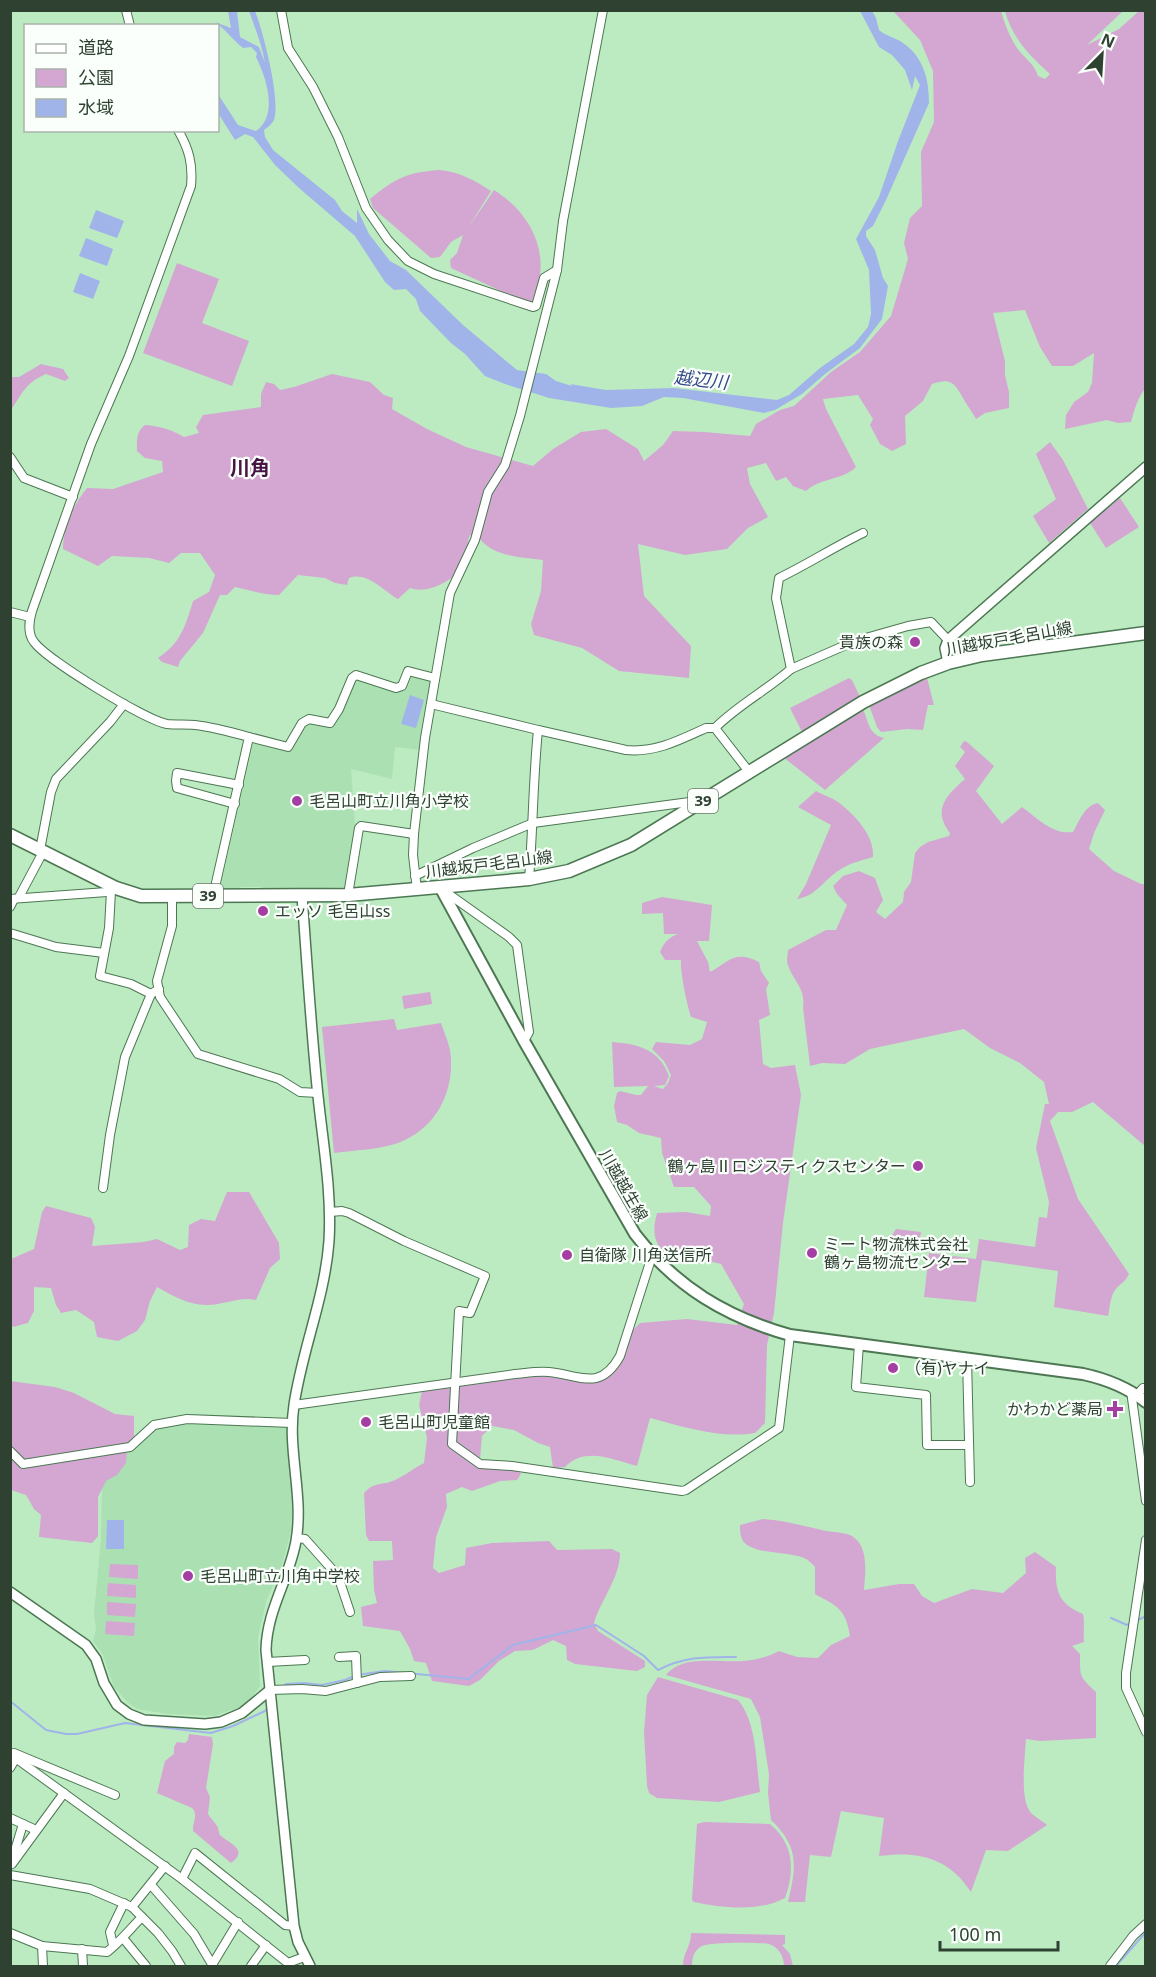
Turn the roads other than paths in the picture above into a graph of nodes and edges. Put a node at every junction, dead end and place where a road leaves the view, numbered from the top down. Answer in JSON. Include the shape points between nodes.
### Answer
{"nodes":[{"id":1,"x":281,"y":10,"type":"edge"},
{"id":2,"x":603,"y":10,"type":"edge"},
{"id":3,"x":179,"y":132,"type":"edge"},
{"id":4,"x":557,"y":270,"type":"junction"},
{"id":5,"x":10,"y":457,"type":"edge"},
{"id":6,"x":1146,"y":467,"type":"edge"},
{"id":7,"x":73,"y":496,"type":"junction"},
{"id":8,"x":863,"y":533,"type":"dead end"},
{"id":9,"x":10,"y":612,"type":"edge"},
{"id":10,"x":30,"y":617,"type":"junction"},
{"id":11,"x":1146,"y":633,"type":"edge"},
{"id":12,"x":948,"y":640,"type":"junction"},
{"id":13,"x":948,"y":663,"type":"junction"},
{"id":14,"x":791,"y":669,"type":"junction"},
{"id":15,"x":435,"y":678,"type":"junction"},
{"id":16,"x":123,"y":704,"type":"junction"},
{"id":17,"x":431,"y":704,"type":"junction"},
{"id":18,"x":715,"y":728,"type":"junction"},
{"id":19,"x":538,"y":730,"type":"junction"},
{"id":20,"x":249,"y":737,"type":"junction"},
{"id":21,"x":750,"y":772,"type":"junction"},
{"id":22,"x":239,"y":785,"type":"junction"},
{"id":23,"x":705,"y":800,"type":"junction"},
{"id":24,"x":235,"y":804,"type":"junction"},
{"id":25,"x":534,"y":823,"type":"junction"},
{"id":26,"x":414,"y":834,"type":"junction"},
{"id":27,"x":10,"y":835,"type":"edge"},
{"id":28,"x":42,"y":851,"type":"junction"},
{"id":29,"x":415,"y":876,"type":"junction"},
{"id":30,"x":528,"y":879,"type":"junction"},
{"id":31,"x":440,"y":887,"type":"junction"},
{"id":32,"x":114,"y":889,"type":"junction"},
{"id":33,"x":417,"y":890,"type":"junction"},
{"id":34,"x":348,"y":895,"type":"junction"},
{"id":35,"x":213,"y":896,"type":"junction"},
{"id":36,"x":172,"y":897,"type":"junction"},
{"id":37,"x":302,"y":897,"type":"junction"},
{"id":38,"x":14,"y":898,"type":"edge"},
{"id":39,"x":10,"y":907,"type":"edge"},
{"id":40,"x":10,"y":933,"type":"edge"},
{"id":41,"x":104,"y":952,"type":"junction"},
{"id":42,"x":159,"y":988,"type":"junction"},
{"id":43,"x":151,"y":994,"type":"junction"},
{"id":44,"x":524,"y":1041,"type":"junction"},
{"id":45,"x":318,"y":1093,"type":"junction"},
{"id":46,"x":103,"y":1188,"type":"dead end"},
{"id":47,"x":330,"y":1212,"type":"junction"},
{"id":48,"x":652,"y":1256,"type":"junction"},
{"id":49,"x":790,"y":1335,"type":"junction"},
{"id":50,"x":859,"y":1344,"type":"junction"},
{"id":51,"x":967,"y":1358,"type":"junction"},
{"id":52,"x":454,"y":1381,"type":"junction"},
{"id":53,"x":1141,"y":1391,"type":"edge"},
{"id":54,"x":294,"y":1405,"type":"junction"},
{"id":55,"x":292,"y":1423,"type":"junction"},
{"id":56,"x":968,"y":1445,"type":"junction"},
{"id":57,"x":10,"y":1452,"type":"edge"},
{"id":58,"x":970,"y":1482,"type":"dead end"},
{"id":59,"x":1145,"y":1490,"type":"edge"},
{"id":60,"x":1146,"y":1501,"type":"edge"},
{"id":61,"x":296,"y":1538,"type":"junction"},
{"id":62,"x":1146,"y":1540,"type":"edge"},
{"id":63,"x":10,"y":1592,"type":"edge"},
{"id":64,"x":350,"y":1612,"type":"dead end"},
{"id":65,"x":339,"y":1657,"type":"dead end"},
{"id":66,"x":305,"y":1660,"type":"dead end"},
{"id":67,"x":267,"y":1662,"type":"junction"},
{"id":68,"x":411,"y":1676,"type":"dead end"},
{"id":69,"x":357,"y":1683,"type":"junction"},
{"id":70,"x":270,"y":1690,"type":"junction"},
{"id":71,"x":1146,"y":1732,"type":"edge"},
{"id":72,"x":12,"y":1755,"type":"edge"},
{"id":73,"x":10,"y":1768,"type":"edge"},
{"id":74,"x":64,"y":1792,"type":"junction"},
{"id":75,"x":115,"y":1796,"type":"dead end"},
{"id":76,"x":10,"y":1818,"type":"edge"},
{"id":77,"x":23,"y":1824,"type":"junction"},
{"id":78,"x":36,"y":1830,"type":"junction"},
{"id":79,"x":11,"y":1866,"type":"edge"},
{"id":80,"x":165,"y":1866,"type":"junction"},
{"id":81,"x":10,"y":1875,"type":"edge"},
{"id":82,"x":182,"y":1879,"type":"junction"},
{"id":83,"x":152,"y":1885,"type":"junction"},
{"id":84,"x":128,"y":1905,"type":"junction"},
{"id":85,"x":142,"y":1917,"type":"junction"},
{"id":86,"x":238,"y":1922,"type":"junction"},
{"id":87,"x":1146,"y":1924,"type":"edge"},
{"id":88,"x":294,"y":1926,"type":"junction"},
{"id":89,"x":10,"y":1933,"type":"edge"},
{"id":90,"x":123,"y":1938,"type":"junction"},
{"id":91,"x":113,"y":1945,"type":"junction"},
{"id":92,"x":266,"y":1945,"type":"junction"},
{"id":93,"x":42,"y":1946,"type":"junction"},
{"id":94,"x":82,"y":1949,"type":"junction"},
{"id":95,"x":304,"y":1957,"type":"junction"},
{"id":96,"x":287,"y":1965,"type":"edge"},
{"id":97,"x":43,"y":1966,"type":"edge"},
{"id":98,"x":83,"y":1966,"type":"edge"},
{"id":99,"x":146,"y":1966,"type":"edge"},
{"id":100,"x":181,"y":1966,"type":"edge"},
{"id":101,"x":212,"y":1966,"type":"edge"},
{"id":102,"x":251,"y":1966,"type":"edge"},
{"id":103,"x":310,"y":1966,"type":"edge"},
{"id":104,"x":1110,"y":1966,"type":"edge"}],
"edges":[{"from":1,"to":4,"type":"street","via":[[288,48],[338,136],[366,208],[408,261],[434,274],[533,307],[544,278]]},
{"from":2,"to":4,"type":"street"},
{"from":3,"to":7,"type":"street","via":[[191,157],[191,186]]},
{"from":4,"to":15,"type":"street","via":[[505,465],[488,492],[475,540],[450,593]]},
{"from":5,"to":7,"type":"street","via":[[24,478]]},
{"from":6,"to":12,"type":"street"},
{"from":7,"to":10,"type":"street"},
{"from":8,"to":14,"type":"street","via":[[779,578],[777,598]]},
{"from":9,"to":10,"type":"street"},
{"from":10,"to":16,"type":"street","via":[[31,637],[38,647]]},
{"from":11,"to":13,"type":"main road","name":"川越坂戸毛呂山線","number":"39","via":[[1013,650]]},
{"from":12,"to":13,"type":"street"},
{"from":12,"to":14,"type":"street","via":[[932,622],[908,626],[855,641]]},
{"from":13,"to":21,"type":"main road","name":"川越坂戸毛呂山線","number":"39","via":[[903,680]]},
{"from":14,"to":18,"type":"street"},
{"from":15,"to":17,"type":"street"},
{"from":15,"to":20,"type":"street","via":[[408,671],[402,686],[396,688],[356,675],[330,723],[309,719],[302,723],[288,747]]},
{"from":16,"to":20,"type":"street","via":[[166,724],[192,724]]},
{"from":16,"to":28,"type":"street","via":[[56,779]]},
{"from":17,"to":19,"type":"street"},
{"from":17,"to":26,"type":"street"},
{"from":18,"to":19,"type":"street","via":[[706,728],[655,750],[638,752]]},
{"from":18,"to":21,"type":"street"},
{"from":19,"to":25,"type":"street"},
{"from":20,"to":22,"type":"street"},
{"from":21,"to":23,"type":"main road","name":"川越坂戸毛呂山線","number":"39"},
{"from":22,"to":24,"type":"street"},
{"from":22,"to":24,"type":"street","via":[[177,773],[177,788]]},
{"from":23,"to":25,"type":"street"},
{"from":23,"to":30,"type":"main road","name":"川越坂戸毛呂山線","number":"39","via":[[610,856],[569,871]]},
{"from":24,"to":35,"type":"street"},
{"from":25,"to":29,"type":"street"},
{"from":25,"to":30,"type":"street"},
{"from":26,"to":29,"type":"street"},
{"from":26,"to":34,"type":"street","via":[[361,826]]},
{"from":27,"to":28,"type":"main road","name":"川越坂戸毛呂山線","number":"39"},
{"from":28,"to":32,"type":"main road","name":"川越坂戸毛呂山線","number":"39"},
{"from":28,"to":38,"type":"street"},
{"from":29,"to":33,"type":"street"},
{"from":30,"to":31,"type":"main road","name":"川越坂戸毛呂山線","number":"39"},
{"from":31,"to":33,"type":"main road","name":"川越坂戸毛呂山線","number":"39"},
{"from":31,"to":44,"type":"main road","name":"川越越生線"},
{"from":31,"to":44,"type":"street","via":[[517,945],[529,1032]]},
{"from":32,"to":36,"type":"main road","name":"川越坂戸毛呂山線","number":"39","via":[[141,896]]},
{"from":32,"to":38,"type":"street"},
{"from":32,"to":41,"type":"street"},
{"from":33,"to":34,"type":"main road","name":"川越坂戸毛呂山線","number":"39"},
{"from":34,"to":37,"type":"main road","name":"川越坂戸毛呂山線","number":"39"},
{"from":35,"to":36,"type":"main road","name":"川越坂戸毛呂山線","number":"39"},
{"from":35,"to":37,"type":"main road","name":"川越坂戸毛呂山線","number":"39"},
{"from":36,"to":42,"type":"street","via":[[172,926],[157,981]]},
{"from":37,"to":45,"type":"street"},
{"from":38,"to":39,"type":"street"},
{"from":40,"to":41,"type":"street","via":[[56,947]]},
{"from":41,"to":43,"type":"street","via":[[100,976]]},
{"from":42,"to":43,"type":"street"},
{"from":42,"to":45,"type":"street","via":[[160,997],[198,1054],[279,1079],[300,1092]]},
{"from":43,"to":46,"type":"street","via":[[125,1057]]},
{"from":44,"to":48,"type":"main road","name":"川越越生線","via":[[626,1219]]},
{"from":45,"to":47,"type":"street"},
{"from":47,"to":52,"type":"street","via":[[342,1211],[485,1276],[470,1313],[459,1311]]},
{"from":47,"to":54,"type":"street","via":[[327,1262]]},
{"from":48,"to":49,"type":"main road","name":"川越越生線","via":[[692,1290],[725,1311]]},
{"from":48,"to":52,"type":"street","via":[[620,1356],[599,1377],[579,1379],[548,1372]]},
{"from":49,"to":50,"type":"main road","name":"川越越生線"},
{"from":49,"to":52,"type":"street","via":[[779,1428],[682,1491],[480,1464],[452,1444]]},
{"from":50,"to":51,"type":"main road","name":"川越越生線"},
{"from":50,"to":56,"type":"street","via":[[856,1387],[926,1395],[927,1445]]},
{"from":51,"to":53,"type":"main road","name":"川越越生線","via":[[1100,1377]]},
{"from":51,"to":56,"type":"street"},
{"from":52,"to":54,"type":"street"},
{"from":53,"to":59,"type":"street"},
{"from":54,"to":55,"type":"street"},
{"from":55,"to":57,"type":"street","via":[[187,1419],[154,1425],[130,1447],[24,1464]]},
{"from":55,"to":61,"type":"street","via":[[298,1500]]},
{"from":56,"to":58,"type":"street"},
{"from":59,"to":60,"type":"street"},
{"from":61,"to":64,"type":"street","via":[[305,1539],[338,1576]]},
{"from":61,"to":67,"type":"street","via":[[270,1617]]},
{"from":62,"to":71,"type":"street","via":[[1126,1673],[1126,1688]]},
{"from":63,"to":70,"type":"street","via":[[86,1645],[117,1705],[144,1720],[220,1722],[243,1713]]},
{"from":65,"to":69,"type":"street","via":[[356,1656]]},
{"from":66,"to":67,"type":"street"},
{"from":67,"to":70,"type":"street"},
{"from":68,"to":69,"type":"street"},
{"from":69,"to":70,"type":"street","via":[[326,1691]]},
{"from":70,"to":88,"type":"street"},
{"from":72,"to":73,"type":"street"},
{"from":72,"to":74,"type":"street"},
{"from":72,"to":75,"type":"street"},
{"from":74,"to":78,"type":"street"},
{"from":74,"to":80,"type":"street"},
{"from":76,"to":77,"type":"street"},
{"from":77,"to":78,"type":"street"},
{"from":77,"to":79,"type":"street"},
{"from":78,"to":79,"type":"street"},
{"from":80,"to":82,"type":"street"},
{"from":80,"to":83,"type":"street"},
{"from":81,"to":84,"type":"street","via":[[90,1889]]},
{"from":82,"to":86,"type":"street"},
{"from":82,"to":88,"type":"street","via":[[195,1853],[285,1925]]},
{"from":83,"to":84,"type":"street"},
{"from":83,"to":101,"type":"street","via":[[194,1934]]},
{"from":84,"to":85,"type":"street"},
{"from":84,"to":91,"type":"street","via":[[110,1932]]},
{"from":85,"to":90,"type":"street"},
{"from":85,"to":100,"type":"street"},
{"from":86,"to":92,"type":"street"},
{"from":86,"to":101,"type":"street"},
{"from":87,"to":104,"type":"street"},
{"from":88,"to":95,"type":"street"},
{"from":89,"to":93,"type":"street"},
{"from":90,"to":91,"type":"street"},
{"from":90,"to":99,"type":"street"},
{"from":91,"to":94,"type":"street","via":[[107,1952]]},
{"from":92,"to":96,"type":"street"},
{"from":92,"to":102,"type":"street"},
{"from":93,"to":94,"type":"street"},
{"from":93,"to":97,"type":"street"},
{"from":94,"to":98,"type":"street"},
{"from":95,"to":96,"type":"street"},
{"from":95,"to":103,"type":"street"}]}
